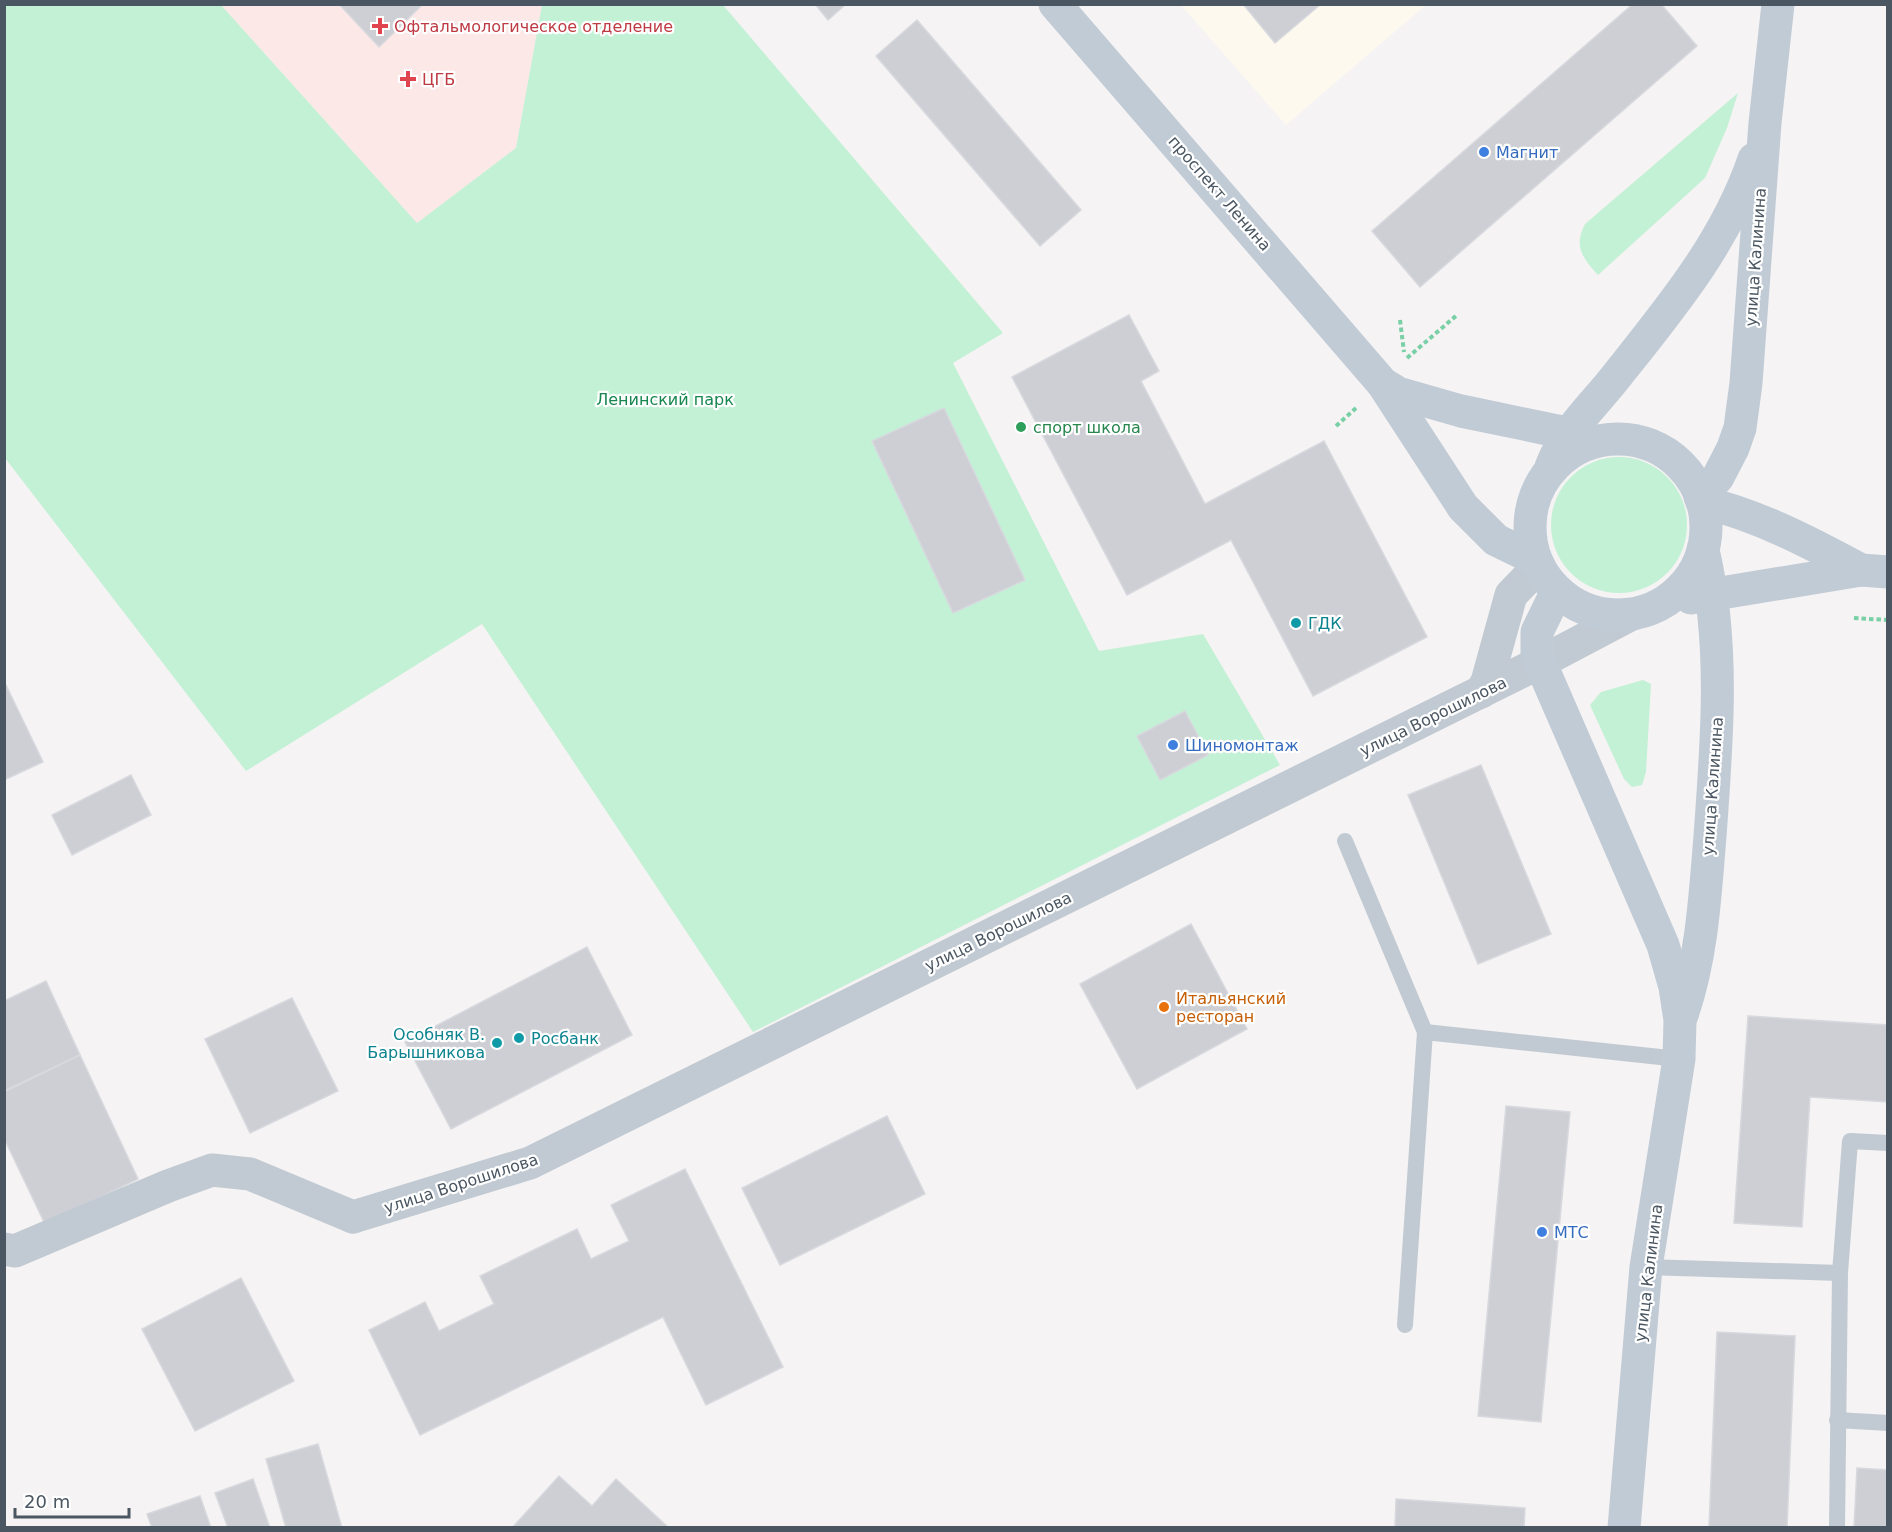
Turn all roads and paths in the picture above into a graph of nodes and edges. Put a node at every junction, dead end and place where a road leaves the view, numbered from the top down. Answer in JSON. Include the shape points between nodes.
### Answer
{"nodes":[{"id":1,"x":1055,"y":4,"type":"edge"},
{"id":2,"x":1778,"y":4,"type":"edge"},
{"id":3,"x":1765,"y":123,"type":"junction"},
{"id":4,"x":1457,"y":315,"type":"dead end"},
{"id":5,"x":1400,"y":320,"type":"dead end"},
{"id":6,"x":1383,"y":384,"type":"junction"},
{"id":7,"x":1581,"y":437,"type":"junction"},
{"id":8,"x":1701,"y":500,"type":"junction"},
{"id":9,"x":1703,"y":550,"type":"junction"},
{"id":10,"x":1874,"y":571,"type":"edge"},
{"id":11,"x":1544,"y":572,"type":"junction"},
{"id":12,"x":1711,"y":597,"type":"junction"},
{"id":13,"x":1669,"y":599,"type":"junction"},
{"id":14,"x":1630,"y":615,"type":"junction"},
{"id":15,"x":1854,"y":618,"type":"dead end"},
{"id":16,"x":1887,"y":620,"type":"edge"},
{"id":17,"x":1539,"y":663,"type":"junction"},
{"id":18,"x":1481,"y":692,"type":"junction"},
{"id":19,"x":1345,"y":841,"type":"dead end"},
{"id":20,"x":1680,"y":1020,"type":"junction"},
{"id":21,"x":1425,"y":1032,"type":"junction"},
{"id":22,"x":1679,"y":1059,"type":"junction"},
{"id":23,"x":1887,"y":1143,"type":"edge"},
{"id":24,"x":4,"y":1249,"type":"edge"},
{"id":25,"x":1646,"y":1267,"type":"junction"},
{"id":26,"x":1840,"y":1273,"type":"junction"},
{"id":27,"x":1405,"y":1325,"type":"dead end"},
{"id":28,"x":1837,"y":1420,"type":"junction"},
{"id":29,"x":1887,"y":1423,"type":"edge"},
{"id":30,"x":1624,"y":1527,"type":"edge"},
{"id":31,"x":1837,"y":1527,"type":"edge"}],
"edges":[{"from":1,"to":6,"type":"main road","name":"проспект Ленина"},
{"from":2,"to":3,"type":"main road","name":"улица Калинина"},
{"from":3,"to":7,"type":"main road","via":[[1741,191],[1691,282],[1615,378]]},
{"from":3,"to":8,"type":"main road","name":"улица Калинина","via":[[1740,428],[1722,471]]},
{"from":4,"to":5,"type":"path","via":[[1404,360]]},
{"from":6,"to":7,"type":"main road","via":[[1398,393],[1472,414]]},
{"from":6,"to":11,"type":"main road","name":"проспект Ленина","via":[[1469,514],[1496,540]]},
{"from":7,"to":8,"type":"main road","via":[[1625,439],[1657,449],[1683,469]]},
{"from":7,"to":11,"type":"main road","via":[[1539,486],[1531,513],[1530,540]]},
{"from":8,"to":9,"type":"main road","via":[[1705,518]]},
{"from":8,"to":10,"type":"main road","via":[[1734,510]]},
{"from":9,"to":12,"type":"main road","name":"улица Калинина"},
{"from":9,"to":13,"type":"main road","via":[[1690,578]]},
{"from":10,"to":12,"type":"main road"},
{"from":11,"to":14,"type":"main road","via":[[1581,608]]},
{"from":11,"to":17,"type":"main road","via":[[1537,632]]},
{"from":11,"to":18,"type":"street","via":[[1511,595]]},
{"from":12,"to":13,"type":"main road"},
{"from":12,"to":20,"type":"main road","name":"улица Калинина","via":[[1717,679],[1714,776],[1698,965]]},
{"from":13,"to":14,"type":"main road"},
{"from":14,"to":17,"type":"street","name":"улица Ворошилова"},
{"from":15,"to":16,"type":"path"},
{"from":17,"to":18,"type":"street","name":"улица Ворошилова"},
{"from":17,"to":20,"type":"main road","name":"улица Калинина","via":[[1659,936],[1670,966]]},
{"from":18,"to":24,"type":"street","name":"улица Ворошилова","via":[[530,1163],[353,1217],[250,1174],[213,1170],[15,1251]]},
{"from":19,"to":21,"type":"lane"},
{"from":20,"to":22,"type":"main road","name":"улица Калинина"},
{"from":21,"to":22,"type":"lane"},
{"from":21,"to":27,"type":"lane"},
{"from":22,"to":25,"type":"main road","name":"улица Калинина"},
{"from":23,"to":26,"type":"lane","via":[[1850,1141]]},
{"from":25,"to":26,"type":"lane"},
{"from":25,"to":30,"type":"main road","name":"улица Калинина"},
{"from":26,"to":28,"type":"lane"},
{"from":28,"to":29,"type":"lane"},
{"from":28,"to":31,"type":"lane"}]}
